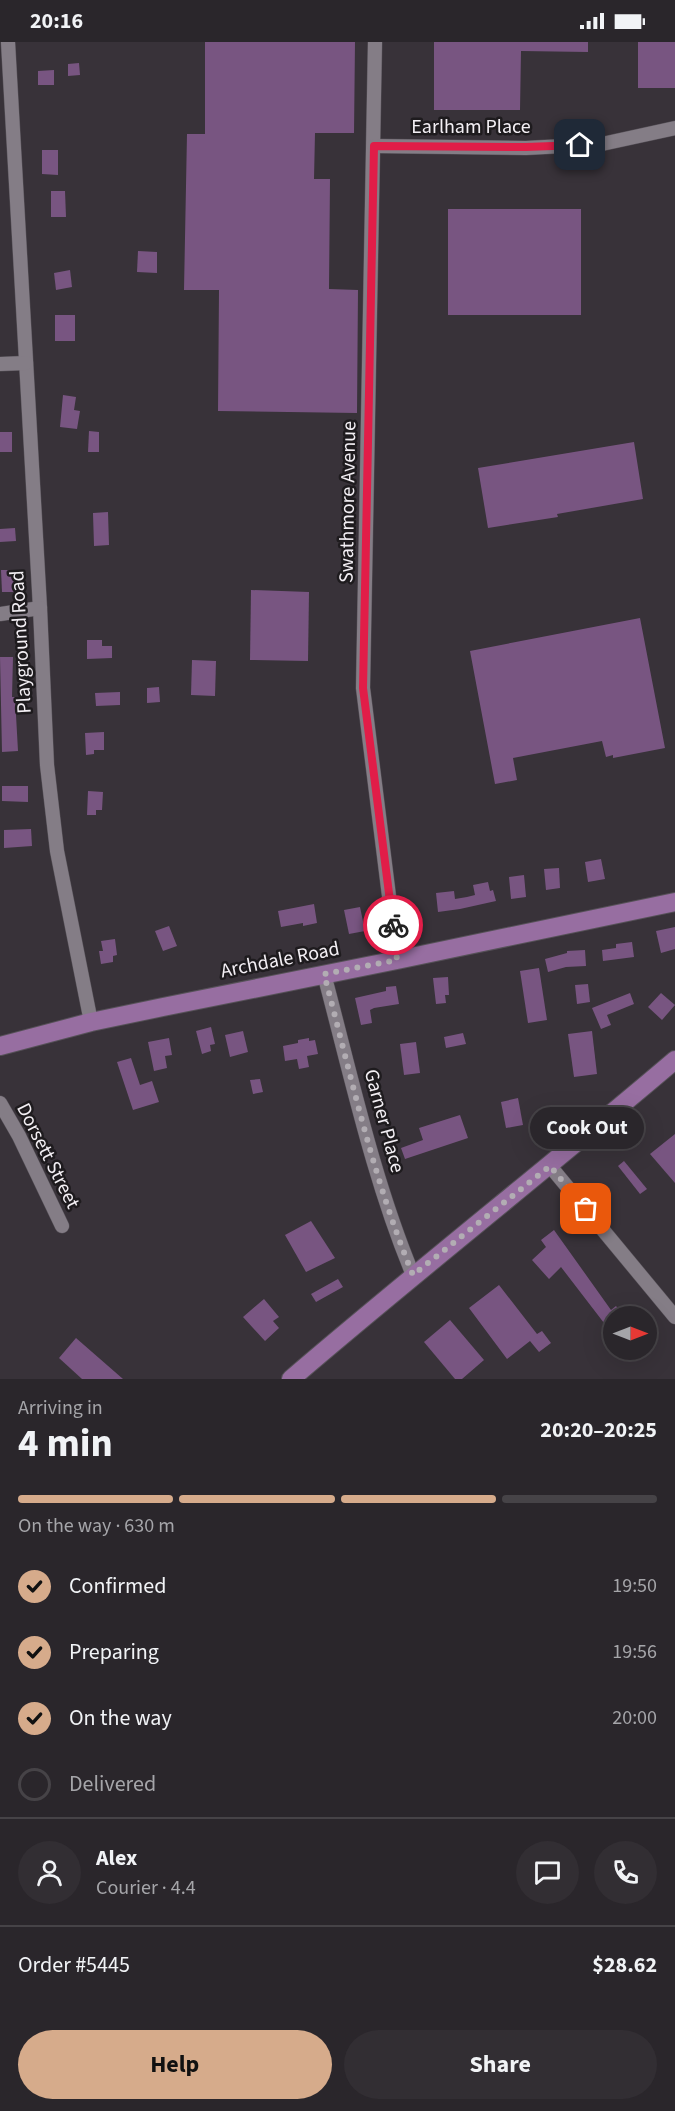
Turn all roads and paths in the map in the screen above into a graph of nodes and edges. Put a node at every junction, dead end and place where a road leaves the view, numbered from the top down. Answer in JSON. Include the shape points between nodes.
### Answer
{"nodes":[{"id":1,"x":8,"y":42,"type":"edge"},
{"id":2,"x":375,"y":42,"type":"edge"},
{"id":3,"x":675,"y":128,"type":"edge"},
{"id":4,"x":374,"y":146,"type":"junction"},
{"id":5,"x":26,"y":363,"type":"junction"},
{"id":6,"x":0,"y":364,"type":"edge"},
{"id":7,"x":40,"y":608,"type":"junction"},
{"id":8,"x":0,"y":614,"type":"edge"},
{"id":9,"x":675,"y":902,"type":"edge"},
{"id":10,"x":397,"y":960,"type":"junction"},
{"id":11,"x":324,"y":974,"type":"junction"},
{"id":12,"x":91,"y":1022,"type":"junction"},
{"id":13,"x":0,"y":1046,"type":"edge"},
{"id":14,"x":675,"y":1060,"type":"edge"},
{"id":15,"x":0,"y":1103,"type":"edge"},
{"id":16,"x":550,"y":1166,"type":"junction"},
{"id":17,"x":62,"y":1226,"type":"dead end"},
{"id":18,"x":413,"y":1275,"type":"junction"},
{"id":19,"x":675,"y":1317,"type":"edge"},
{"id":20,"x":291,"y":1379,"type":"edge"}],
"edges":[{"from":1,"to":5,"type":"street","name":"Playground Road"},
{"from":2,"to":4,"type":"street","name":"Swathmore Avenue"},
{"from":3,"to":4,"type":"street","name":"Earlham Place","via":[[602,144]]},
{"from":4,"to":10,"type":"street","name":"Swathmore Avenue","via":[[363,688]]},
{"from":5,"to":6,"type":"street"},
{"from":5,"to":7,"type":"street","name":"Playground Road"},
{"from":7,"to":8,"type":"street"},
{"from":7,"to":12,"type":"street","name":"Playground Road","via":[[51,807]]},
{"from":9,"to":10,"type":"main road","name":"Archdale Road"},
{"from":10,"to":11,"type":"main road","name":"Archdale Road"},
{"from":11,"to":12,"type":"main road","name":"Archdale Road"},
{"from":11,"to":18,"type":"street","name":"Garner Place","via":[[384,1196]]},
{"from":12,"to":13,"type":"main road","name":"Archdale Road"},
{"from":14,"to":16,"type":"main road"},
{"from":15,"to":17,"type":"street","name":"Dorsett Street"},
{"from":16,"to":18,"type":"main road"},
{"from":16,"to":19,"type":"street"},
{"from":18,"to":20,"type":"main road"}]}
